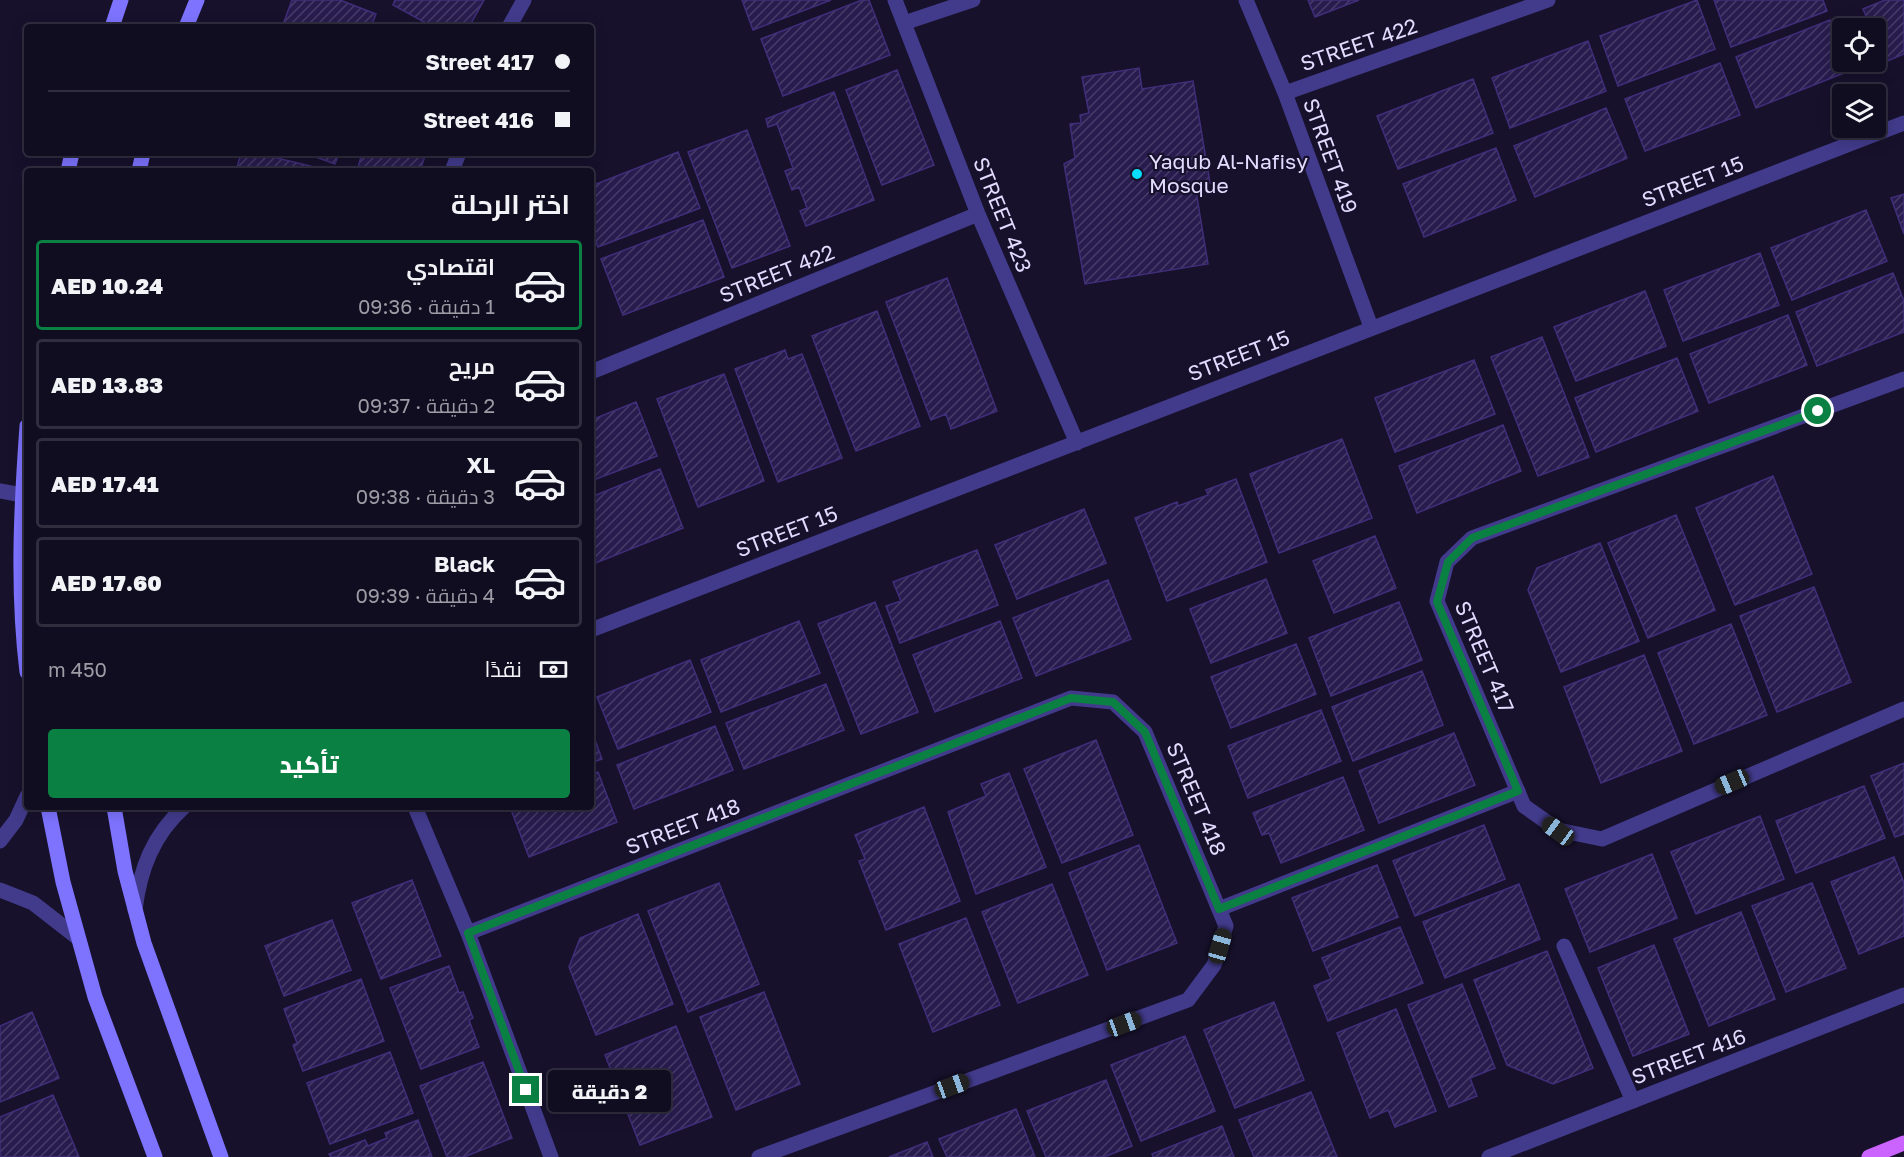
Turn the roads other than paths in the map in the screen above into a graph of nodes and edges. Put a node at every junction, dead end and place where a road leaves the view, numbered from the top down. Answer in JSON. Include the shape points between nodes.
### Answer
{"nodes":[{"id":1,"x":122,"y":0,"type":"edge"},
{"id":2,"x":197,"y":0,"type":"edge"},
{"id":3,"x":524,"y":0,"type":"edge"},
{"id":4,"x":895,"y":0,"type":"edge"},
{"id":5,"x":973,"y":0,"type":"edge"},
{"id":6,"x":1246,"y":0,"type":"edge"},
{"id":7,"x":1548,"y":0,"type":"edge"},
{"id":8,"x":904,"y":23,"type":"junction"},
{"id":9,"x":113,"y":24,"type":"edge"},
{"id":10,"x":187,"y":24,"type":"edge"},
{"id":11,"x":511,"y":24,"type":"edge"},
{"id":12,"x":1285,"y":93,"type":"junction"},
{"id":13,"x":1904,"y":123,"type":"edge"},
{"id":14,"x":978,"y":214,"type":"junction"},
{"id":15,"x":1371,"y":327,"type":"junction"},
{"id":16,"x":594,"y":371,"type":"edge"},
{"id":17,"x":1904,"y":379,"type":"edge"},
{"id":18,"x":1077,"y":443,"type":"junction"},
{"id":19,"x":24,"y":467,"type":"edge"},
{"id":20,"x":0,"y":491,"type":"edge"},
{"id":21,"x":22,"y":495,"type":"junction"},
{"id":22,"x":24,"y":623,"type":"edge"},
{"id":23,"x":594,"y":629,"type":"edge"},
{"id":24,"x":1904,"y":709,"type":"edge"},
{"id":25,"x":1518,"y":791,"type":"junction"},
{"id":26,"x":24,"y":803,"type":"edge"},
{"id":27,"x":49,"y":810,"type":"edge"},
{"id":28,"x":115,"y":810,"type":"edge"},
{"id":29,"x":181,"y":810,"type":"edge"},
{"id":30,"x":416,"y":810,"type":"edge"},
{"id":31,"x":0,"y":841,"type":"edge"},
{"id":32,"x":0,"y":890,"type":"edge"},
{"id":33,"x":1219,"y":909,"type":"junction"},
{"id":34,"x":135,"y":910,"type":"junction"},
{"id":35,"x":468,"y":933,"type":"junction"},
{"id":36,"x":78,"y":938,"type":"junction"},
{"id":37,"x":1564,"y":946,"type":"dead end"},
{"id":38,"x":1904,"y":995,"type":"edge"},
{"id":39,"x":1633,"y":1101,"type":"junction"},
{"id":40,"x":1904,"y":1143,"type":"edge"},
{"id":41,"x":154,"y":1157,"type":"edge"},
{"id":42,"x":221,"y":1157,"type":"edge"},
{"id":43,"x":551,"y":1157,"type":"edge"},
{"id":44,"x":759,"y":1157,"type":"edge"},
{"id":45,"x":1489,"y":1157,"type":"edge"},
{"id":46,"x":1869,"y":1157,"type":"edge"}],
"edges":[{"from":1,"to":9,"type":"street"},
{"from":2,"to":10,"type":"street"},
{"from":3,"to":11,"type":"street"},
{"from":4,"to":8,"type":"street","name":"STREET 423"},
{"from":5,"to":8,"type":"street"},
{"from":6,"to":12,"type":"street","name":"STREET 419"},
{"from":7,"to":12,"type":"street","name":"STREET 422"},
{"from":8,"to":14,"type":"street","name":"STREET 423"},
{"from":12,"to":15,"type":"street","name":"STREET 419"},
{"from":13,"to":15,"type":"street","name":"STREET 15"},
{"from":14,"to":16,"type":"street","name":"STREET 422"},
{"from":14,"to":18,"type":"street","name":"STREET 423"},
{"from":15,"to":18,"type":"street","name":"STREET 15"},
{"from":17,"to":25,"type":"street","name":"STREET 417","via":[[1472,538],[1448,562],[1437,602]]},
{"from":18,"to":23,"type":"street","name":"STREET 15"},
{"from":19,"to":21,"type":"street"},
{"from":20,"to":21,"type":"street"},
{"from":21,"to":22,"type":"street"},
{"from":24,"to":25,"type":"street","name":"STREET 417","via":[[1602,839],[1558,831],[1524,806]]},
{"from":25,"to":33,"type":"street"},
{"from":26,"to":31,"type":"street"},
{"from":27,"to":36,"type":"street"},
{"from":28,"to":34,"type":"street"},
{"from":29,"to":34,"type":"street","via":[[154,843],[138,887]]},
{"from":30,"to":35,"type":"street"},
{"from":32,"to":36,"type":"street","via":[[33,903]]},
{"from":33,"to":35,"type":"street","name":"STREET 418","via":[[1145,732],[1113,702],[1071,698]]},
{"from":33,"to":44,"type":"street","name":"STREET 418","via":[[1226,926],[1214,965],[1188,1000]]},
{"from":34,"to":42,"type":"street","via":[[167,1012]]},
{"from":35,"to":43,"type":"street"},
{"from":36,"to":41,"type":"street","via":[[95,997]]},
{"from":37,"to":39,"type":"street"},
{"from":38,"to":39,"type":"street","name":"STREET 416"},
{"from":39,"to":45,"type":"street","name":"STREET 416"},
{"from":40,"to":46,"type":"main road"}]}
